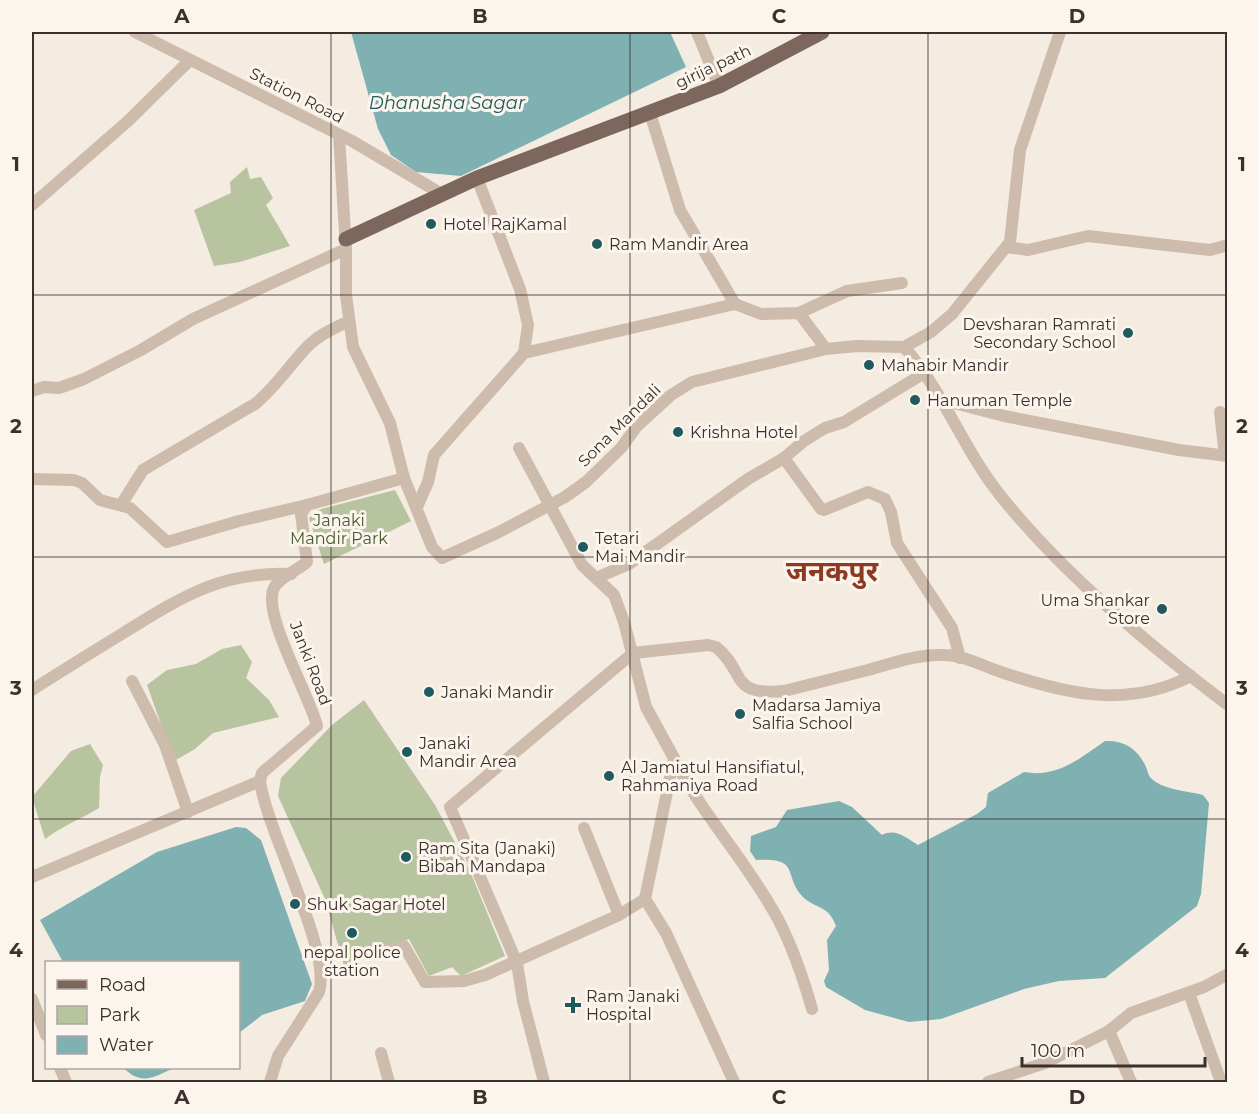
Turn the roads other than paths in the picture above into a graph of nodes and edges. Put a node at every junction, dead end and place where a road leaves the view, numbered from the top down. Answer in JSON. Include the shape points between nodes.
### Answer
{"nodes":[{"id":1,"x":135,"y":32,"type":"edge"},
{"id":2,"x":697,"y":32,"type":"edge"},
{"id":3,"x":822,"y":32,"type":"edge"},
{"id":4,"x":1060,"y":32,"type":"edge"},
{"id":5,"x":159,"y":36,"type":"edge"},
{"id":6,"x":190,"y":60,"type":"junction"},
{"id":7,"x":719,"y":86,"type":"junction"},
{"id":8,"x":650,"y":113,"type":"junction"},
{"id":9,"x":339,"y":135,"type":"junction"},
{"id":10,"x":477,"y":178,"type":"junction"},
{"id":11,"x":440,"y":193,"type":"junction"},
{"id":12,"x":32,"y":205,"type":"edge"},
{"id":13,"x":346,"y":244,"type":"junction"},
{"id":14,"x":1227,"y":245,"type":"edge"},
{"id":15,"x":1007,"y":247,"type":"junction"},
{"id":16,"x":902,"y":283,"type":"dead end"},
{"id":17,"x":735,"y":304,"type":"junction"},
{"id":18,"x":799,"y":313,"type":"junction"},
{"id":19,"x":349,"y":321,"type":"junction"},
{"id":20,"x":904,"y":347,"type":"junction"},
{"id":21,"x":826,"y":349,"type":"junction"},
{"id":22,"x":524,"y":353,"type":"junction"},
{"id":23,"x":926,"y":372,"type":"junction"},
{"id":24,"x":32,"y":391,"type":"edge"},
{"id":25,"x":942,"y":400,"type":"junction"},
{"id":26,"x":1220,"y":412,"type":"dead end"},
{"id":27,"x":519,"y":448,"type":"dead end"},
{"id":28,"x":1226,"y":456,"type":"edge"},
{"id":29,"x":784,"y":458,"type":"junction"},
{"id":30,"x":404,"y":478,"type":"junction"},
{"id":31,"x":32,"y":479,"type":"edge"},
{"id":32,"x":121,"y":505,"type":"junction"},
{"id":33,"x":548,"y":505,"type":"junction"},
{"id":34,"x":307,"y":506,"type":"junction"},
{"id":35,"x":417,"y":507,"type":"junction"},
{"id":36,"x":291,"y":574,"type":"junction"},
{"id":37,"x":596,"y":578,"type":"junction"},
{"id":38,"x":633,"y":653,"type":"junction"},
{"id":39,"x":960,"y":658,"type":"junction"},
{"id":40,"x":1191,"y":676,"type":"junction"},
{"id":41,"x":132,"y":681,"type":"dead end"},
{"id":42,"x":32,"y":690,"type":"edge"},
{"id":43,"x":1227,"y":705,"type":"edge"},
{"id":44,"x":675,"y":761,"type":"junction"},
{"id":45,"x":260,"y":781,"type":"junction"},
{"id":46,"x":188,"y":812,"type":"junction"},
{"id":47,"x":584,"y":828,"type":"dead end"},
{"id":48,"x":32,"y":877,"type":"edge"},
{"id":49,"x":645,"y":899,"type":"junction"},
{"id":50,"x":619,"y":915,"type":"junction"},
{"id":51,"x":380,"y":952,"type":"dead end"},
{"id":52,"x":516,"y":963,"type":"junction"},
{"id":53,"x":1227,"y":974,"type":"edge"},
{"id":54,"x":1189,"y":993,"type":"junction"},
{"id":55,"x":33,"y":1007,"type":"edge"},
{"id":56,"x":812,"y":1009,"type":"dead end"},
{"id":57,"x":1109,"y":1031,"type":"junction"},
{"id":58,"x":45,"y":1033,"type":"edge"},
{"id":59,"x":381,"y":1053,"type":"dead end"},
{"id":60,"x":60,"y":1069,"type":"edge"},
{"id":61,"x":66,"y":1083,"type":"edge"},
{"id":62,"x":270,"y":1083,"type":"edge"},
{"id":63,"x":389,"y":1083,"type":"edge"},
{"id":64,"x":544,"y":1083,"type":"edge"},
{"id":65,"x":734,"y":1083,"type":"edge"},
{"id":66,"x":988,"y":1083,"type":"edge"},
{"id":67,"x":1131,"y":1083,"type":"edge"},
{"id":68,"x":1221,"y":1083,"type":"edge"}],
"edges":[{"from":1,"to":5,"type":"street","name":"Station Road"},
{"from":2,"to":7,"type":"street"},
{"from":3,"to":7,"type":"main road","name":"girija path"},
{"from":4,"to":15,"type":"street","via":[[1020,150]]},
{"from":5,"to":6,"type":"street","name":"Station Road"},
{"from":6,"to":9,"type":"street","name":"Station Road"},
{"from":6,"to":12,"type":"street","via":[[129,121]]},
{"from":7,"to":8,"type":"main road","name":"girija path"},
{"from":8,"to":10,"type":"main road","name":"girija path"},
{"from":8,"to":17,"type":"street","via":[[680,210]]},
{"from":9,"to":11,"type":"street","name":"Station Road"},
{"from":9,"to":13,"type":"street"},
{"from":10,"to":11,"type":"main road","name":"girija path"},
{"from":10,"to":22,"type":"street","via":[[520,290],[528,325]]},
{"from":11,"to":13,"type":"main road","name":"girija path"},
{"from":13,"to":19,"type":"street"},
{"from":13,"to":24,"type":"street","via":[[185,322],[84,379],[59,388]]},
{"from":14,"to":15,"type":"street","via":[[1210,250],[1088,236],[1028,250]]},
{"from":15,"to":20,"type":"street","via":[[952,314]]},
{"from":16,"to":18,"type":"street","via":[[847,291]]},
{"from":17,"to":18,"type":"street","via":[[761,314]]},
{"from":17,"to":22,"type":"street"},
{"from":18,"to":21,"type":"street"},
{"from":19,"to":30,"type":"street","via":[[353,347],[390,423]]},
{"from":19,"to":32,"type":"street","via":[[310,345],[255,404],[143,470]]},
{"from":20,"to":21,"type":"street","name":"Sona Mandali"},
{"from":20,"to":23,"type":"street"},
{"from":21,"to":33,"type":"street","name":"Sona Mandali","via":[[692,382],[637,426],[586,482]]},
{"from":22,"to":35,"type":"street","via":[[434,455]]},
{"from":23,"to":25,"type":"street"},
{"from":23,"to":29,"type":"street","via":[[844,422],[825,428]]},
{"from":25,"to":28,"type":"street","via":[[1004,416]]},
{"from":25,"to":40,"type":"street","via":[[999,494],[1038,538],[1080,580]]},
{"from":26,"to":28,"type":"street"},
{"from":27,"to":33,"type":"street"},
{"from":29,"to":37,"type":"street","via":[[629,564]]},
{"from":29,"to":39,"type":"street","via":[[821,509],[868,492],[885,499],[897,543],[952,628]]},
{"from":30,"to":34,"type":"street"},
{"from":30,"to":35,"type":"street"},
{"from":31,"to":32,"type":"street","via":[[74,480],[100,500]]},
{"from":32,"to":34,"type":"street","via":[[137,513],[167,542]]},
{"from":33,"to":35,"type":"street","name":"Sona Mandali","via":[[442,558],[432,547]]},
{"from":33,"to":37,"type":"street","via":[[582,565]]},
{"from":34,"to":36,"type":"street","name":"Janki Road","via":[[301,514],[307,562]]},
{"from":36,"to":42,"type":"street","via":[[238,577],[186,594]]},
{"from":36,"to":45,"type":"street","name":"Janki Road","via":[[274,587],[275,614],[286,653],[317,726],[262,773]]},
{"from":37,"to":38,"type":"street","via":[[614,595]]},
{"from":38,"to":39,"type":"street","via":[[716,647],[746,686],[767,692],[914,657]]},
{"from":38,"to":44,"type":"street","via":[[646,707]]},
{"from":38,"to":52,"type":"street","via":[[450,807]]},
{"from":39,"to":40,"type":"street","via":[[1044,687],[1079,694],[1141,694],[1171,687]]},
{"from":40,"to":43,"type":"street"},
{"from":41,"to":46,"type":"street","via":[[165,745]]},
{"from":44,"to":49,"type":"street"},
{"from":44,"to":56,"type":"street","via":[[777,918],[800,965]]},
{"from":45,"to":46,"type":"street"},
{"from":45,"to":62,"type":"street","via":[[306,919],[322,981],[278,1056]]},
{"from":46,"to":48,"type":"street"},
{"from":47,"to":50,"type":"street"},
{"from":49,"to":50,"type":"street"},
{"from":49,"to":65,"type":"street","via":[[666,933]]},
{"from":50,"to":52,"type":"street"},
{"from":51,"to":52,"type":"street","via":[[405,947],[425,982],[464,981]]},
{"from":52,"to":64,"type":"street"},
{"from":53,"to":54,"type":"street"},
{"from":54,"to":57,"type":"street","via":[[1131,1013]]},
{"from":54,"to":68,"type":"street"},
{"from":55,"to":58,"type":"street"},
{"from":57,"to":66,"type":"street","via":[[1045,1063]]},
{"from":57,"to":67,"type":"street"},
{"from":59,"to":63,"type":"street"},
{"from":60,"to":61,"type":"street"}]}
